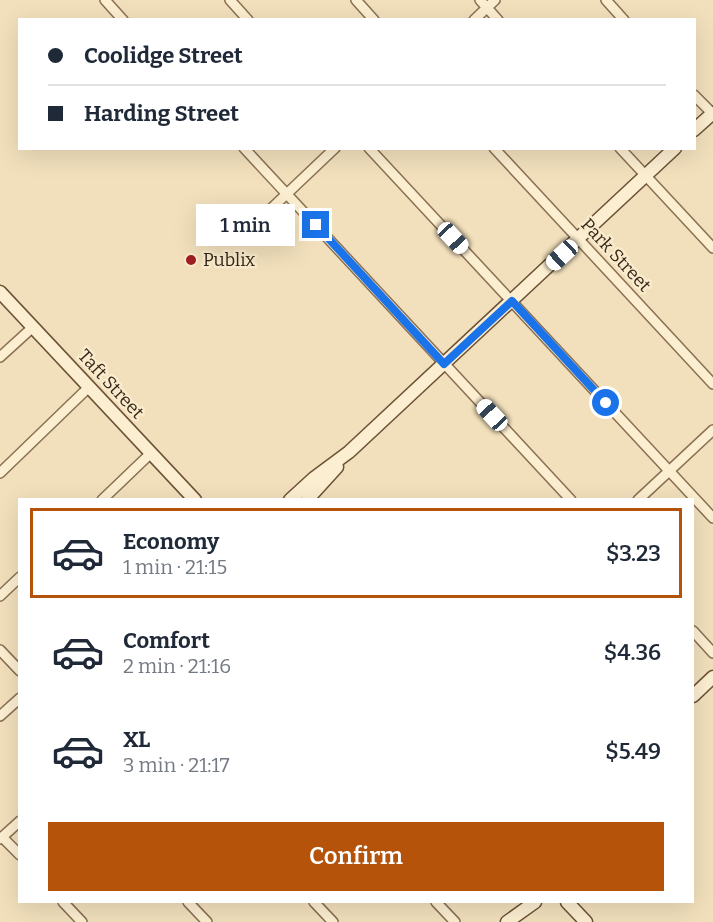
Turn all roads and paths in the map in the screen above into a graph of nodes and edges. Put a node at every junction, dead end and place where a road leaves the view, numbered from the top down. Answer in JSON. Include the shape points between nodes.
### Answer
{"nodes":[{"id":1,"x":105,"y":0,"type":"edge"},
{"id":2,"x":230,"y":0,"type":"edge"},
{"id":3,"x":356,"y":0,"type":"edge"},
{"id":4,"x":495,"y":0,"type":"edge"},
{"id":5,"x":606,"y":0,"type":"edge"},
{"id":6,"x":483,"y":4,"type":"edge"},
{"id":7,"x":121,"y":18,"type":"edge"},
{"id":8,"x":246,"y":18,"type":"edge"},
{"id":9,"x":372,"y":18,"type":"edge"},
{"id":10,"x":475,"y":18,"type":"edge"},
{"id":11,"x":496,"y":18,"type":"edge"},
{"id":12,"x":622,"y":18,"type":"edge"},
{"id":13,"x":696,"y":97,"type":"edge"},
{"id":14,"x":713,"y":114,"type":"edge"},
{"id":15,"x":696,"y":128,"type":"edge"},
{"id":16,"x":246,"y":150,"type":"edge"},
{"id":17,"x":333,"y":150,"type":"edge"},
{"id":18,"x":371,"y":150,"type":"edge"},
{"id":19,"x":496,"y":150,"type":"edge"},
{"id":20,"x":622,"y":150,"type":"edge"},
{"id":21,"x":673,"y":150,"type":"edge"},
{"id":22,"x":645,"y":176,"type":"junction"},
{"id":23,"x":287,"y":194,"type":"junction"},
{"id":24,"x":255,"y":224,"type":"dead end"},
{"id":25,"x":579,"y":239,"type":"junction"},
{"id":26,"x":713,"y":248,"type":"edge"},
{"id":27,"x":0,"y":292,"type":"edge"},
{"id":28,"x":512,"y":301,"type":"junction"},
{"id":29,"x":33,"y":327,"type":"junction"},
{"id":30,"x":0,"y":357,"type":"edge"},
{"id":31,"x":444,"y":364,"type":"junction"},
{"id":32,"x":713,"y":384,"type":"edge"},
{"id":33,"x":89,"y":387,"type":"junction"},
{"id":34,"x":713,"y":430,"type":"edge"},
{"id":35,"x":349,"y":452,"type":"junction"},
{"id":36,"x":151,"y":453,"type":"junction"},
{"id":37,"x":669,"y":471,"type":"junction"},
{"id":38,"x":0,"y":473,"type":"edge"},
{"id":39,"x":104,"y":498,"type":"edge"},
{"id":40,"x":193,"y":498,"type":"edge"},
{"id":41,"x":292,"y":498,"type":"edge"},
{"id":42,"x":309,"y":498,"type":"edge"},
{"id":43,"x":569,"y":498,"type":"edge"},
{"id":44,"x":640,"y":498,"type":"edge"},
{"id":45,"x":713,"y":518,"type":"edge"},
{"id":46,"x":18,"y":580,"type":"edge"},
{"id":47,"x":0,"y":596,"type":"edge"},
{"id":48,"x":694,"y":632,"type":"edge"},
{"id":49,"x":0,"y":650,"type":"edge"},
{"id":50,"x":713,"y":653,"type":"edge"},
{"id":51,"x":18,"y":669,"type":"edge"},
{"id":52,"x":713,"y":677,"type":"edge"},
{"id":53,"x":694,"y":695,"type":"edge"},
{"id":54,"x":18,"y":700,"type":"edge"},
{"id":55,"x":0,"y":716,"type":"edge"},
{"id":56,"x":18,"y":823,"type":"edge"},
{"id":57,"x":1,"y":838,"type":"edge"},
{"id":58,"x":18,"y":853,"type":"edge"},
{"id":59,"x":64,"y":903,"type":"edge"},
{"id":60,"x":189,"y":903,"type":"edge"},
{"id":61,"x":315,"y":903,"type":"edge"},
{"id":62,"x":437,"y":903,"type":"edge"},
{"id":63,"x":519,"y":903,"type":"edge"},
{"id":64,"x":534,"y":903,"type":"edge"},
{"id":65,"x":568,"y":903,"type":"edge"},
{"id":66,"x":82,"y":922,"type":"edge"},
{"id":67,"x":207,"y":922,"type":"edge"},
{"id":68,"x":333,"y":922,"type":"edge"},
{"id":69,"x":455,"y":922,"type":"edge"},
{"id":70,"x":507,"y":922,"type":"edge"},
{"id":71,"x":586,"y":922,"type":"edge"}],
"edges":[{"from":1,"to":7,"type":"street"},
{"from":2,"to":8,"type":"street"},
{"from":3,"to":9,"type":"street"},
{"from":4,"to":6,"type":"street"},
{"from":5,"to":12,"type":"street"},
{"from":6,"to":10,"type":"street"},
{"from":6,"to":11,"type":"street"},
{"from":13,"to":14,"type":"street"},
{"from":14,"to":15,"type":"street"},
{"from":16,"to":23,"type":"street"},
{"from":17,"to":23,"type":"street"},
{"from":18,"to":28,"type":"street"},
{"from":19,"to":25,"type":"street","name":"Park Street"},
{"from":20,"to":22,"type":"street"},
{"from":21,"to":22,"type":"street"},
{"from":22,"to":25,"type":"street"},
{"from":22,"to":26,"type":"street"},
{"from":23,"to":24,"type":"street"},
{"from":23,"to":31,"type":"street"},
{"from":25,"to":28,"type":"street"},
{"from":25,"to":32,"type":"street","name":"Park Street"},
{"from":27,"to":29,"type":"street","name":"Taft Street"},
{"from":28,"to":31,"type":"street"},
{"from":28,"to":37,"type":"street"},
{"from":29,"to":30,"type":"street"},
{"from":29,"to":33,"type":"street","name":"Taft Street"},
{"from":31,"to":35,"type":"street"},
{"from":31,"to":43,"type":"street"},
{"from":33,"to":36,"type":"street","name":"Taft Street"},
{"from":33,"to":38,"type":"street"},
{"from":34,"to":37,"type":"street"},
{"from":35,"to":41,"type":"street"},
{"from":35,"to":42,"type":"street"},
{"from":36,"to":39,"type":"street"},
{"from":36,"to":40,"type":"street","name":"Taft Street"},
{"from":37,"to":44,"type":"street"},
{"from":37,"to":45,"type":"street"},
{"from":46,"to":47,"type":"street"},
{"from":48,"to":50,"type":"street"},
{"from":49,"to":51,"type":"street"},
{"from":52,"to":53,"type":"street"},
{"from":54,"to":55,"type":"street"},
{"from":56,"to":57,"type":"street"},
{"from":57,"to":58,"type":"street"},
{"from":59,"to":66,"type":"street"},
{"from":60,"to":67,"type":"street"},
{"from":61,"to":68,"type":"street"},
{"from":62,"to":69,"type":"street"},
{"from":63,"to":70,"type":"street"},
{"from":64,"to":70,"type":"street"},
{"from":65,"to":71,"type":"street"}]}
